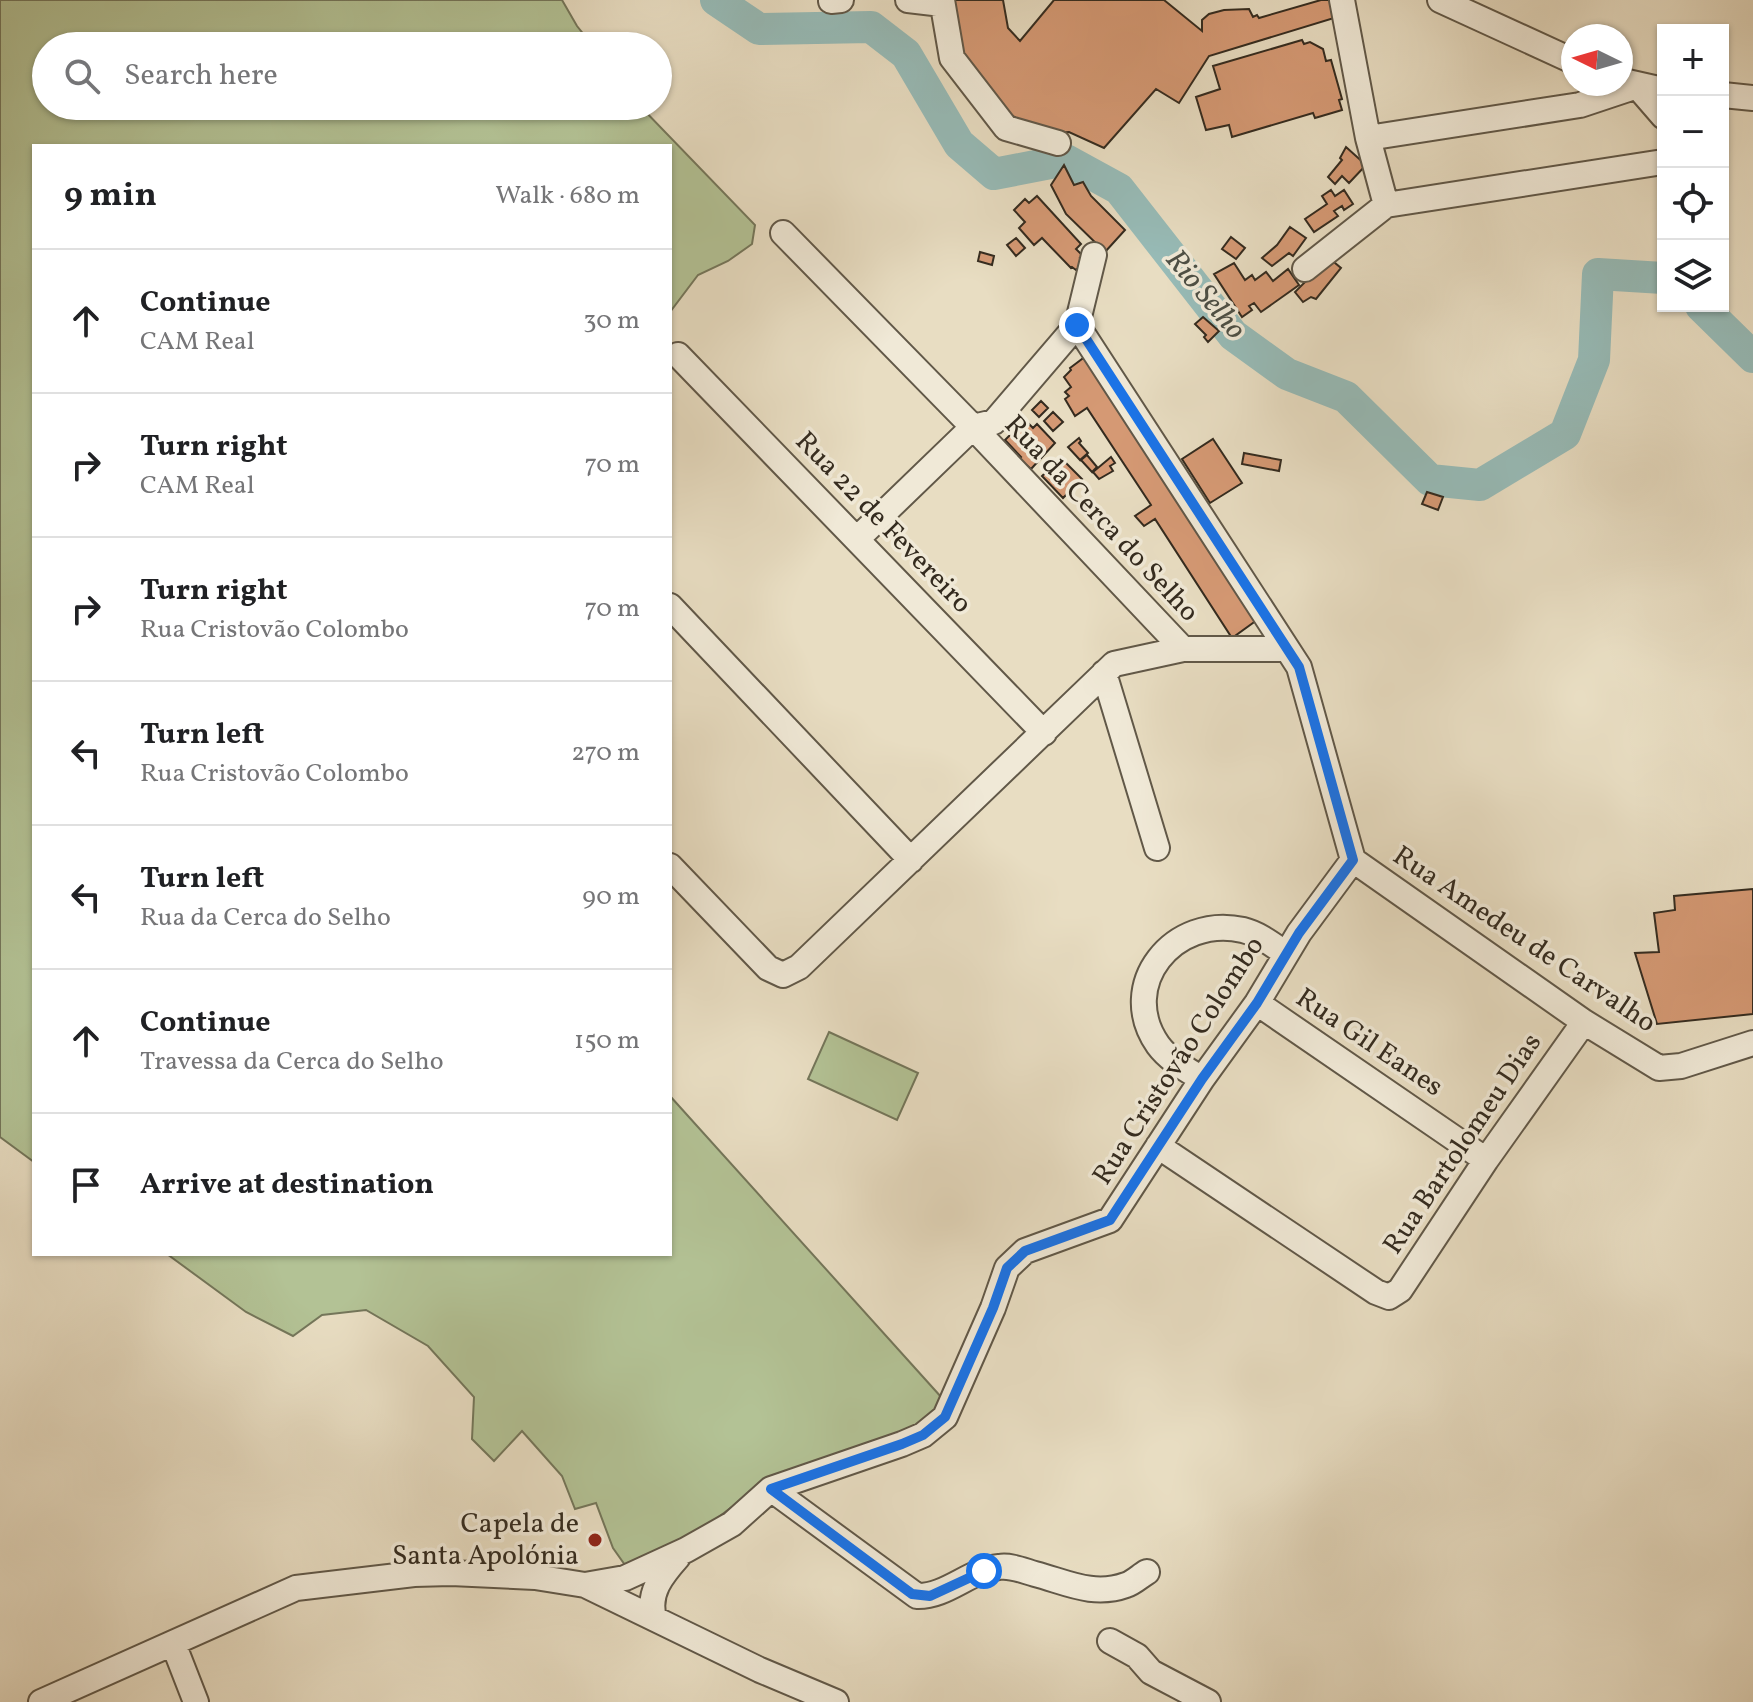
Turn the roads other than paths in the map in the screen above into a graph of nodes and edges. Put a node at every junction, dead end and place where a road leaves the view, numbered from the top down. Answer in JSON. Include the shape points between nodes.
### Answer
{"nodes":[{"id":1,"x":908,"y":0,"type":"edge"},
{"id":2,"x":1342,"y":0,"type":"edge"},
{"id":3,"x":1440,"y":0,"type":"edge"},
{"id":4,"x":942,"y":2,"type":"edge"},
{"id":5,"x":1561,"y":55,"type":"edge"},
{"id":6,"x":1633,"y":84,"type":"edge"},
{"id":7,"x":1633,"y":87,"type":"edge"},
{"id":8,"x":1657,"y":89,"type":"edge"},
{"id":9,"x":1600,"y":96,"type":"edge"},
{"id":10,"x":1729,"y":96,"type":"edge"},
{"id":11,"x":1753,"y":98,"type":"edge"},
{"id":12,"x":1657,"y":110,"type":"edge"},
{"id":13,"x":1368,"y":138,"type":"junction"},
{"id":14,"x":1058,"y":143,"type":"dead end"},
{"id":15,"x":1657,"y":163,"type":"edge"},
{"id":16,"x":1386,"y":205,"type":"junction"},
{"id":17,"x":783,"y":233,"type":"dead end"},
{"id":18,"x":1094,"y":255,"type":"dead end"},
{"id":19,"x":1305,"y":269,"type":"dead end"},
{"id":20,"x":1077,"y":325,"type":"junction"},
{"id":21,"x":678,"y":355,"type":"dead end"},
{"id":22,"x":973,"y":427,"type":"junction"},
{"id":23,"x":857,"y":539,"type":"junction"},
{"id":24,"x":672,"y":608,"type":"edge"},
{"id":25,"x":1183,"y":649,"type":"junction"},
{"id":26,"x":1285,"y":649,"type":"junction"},
{"id":27,"x":1104,"y":673,"type":"junction"},
{"id":28,"x":1044,"y":733,"type":"junction"},
{"id":29,"x":1157,"y":848,"type":"dead end"},
{"id":30,"x":911,"y":860,"type":"junction"},
{"id":31,"x":1353,"y":860,"type":"junction"},
{"id":32,"x":672,"y":868,"type":"edge"},
{"id":33,"x":1286,"y":954,"type":"junction"},
{"id":34,"x":1257,"y":1003,"type":"junction"},
{"id":35,"x":1584,"y":1022,"type":"junction"},
{"id":36,"x":1753,"y":1043,"type":"edge"},
{"id":37,"x":1202,"y":1079,"type":"junction"},
{"id":38,"x":1158,"y":1146,"type":"junction"},
{"id":39,"x":1486,"y":1160,"type":"junction"},
{"id":40,"x":771,"y":1489,"type":"junction"},
{"id":41,"x":680,"y":1553,"type":"junction"},
{"id":42,"x":1147,"y":1572,"type":"dead end"},
{"id":43,"x":585,"y":1585,"type":"junction"},
{"id":44,"x":624,"y":1604,"type":"junction"},
{"id":45,"x":654,"y":1618,"type":"junction"},
{"id":46,"x":1110,"y":1641,"type":"dead end"},
{"id":47,"x":173,"y":1643,"type":"junction"},
{"id":48,"x":41,"y":1702,"type":"edge"},
{"id":49,"x":196,"y":1702,"type":"edge"},
{"id":50,"x":836,"y":1702,"type":"edge"},
{"id":51,"x":1208,"y":1702,"type":"edge"}],
"edges":[{"from":1,"to":4,"type":"street"},
{"from":2,"to":13,"type":"street"},
{"from":3,"to":5,"type":"street"},
{"from":4,"to":14,"type":"street","via":[[952,58],[1006,128]]},
{"from":6,"to":8,"type":"street"},
{"from":7,"to":12,"type":"street"},
{"from":9,"to":13,"type":"street","via":[[1580,105]]},
{"from":10,"to":11,"type":"street"},
{"from":13,"to":16,"type":"street"},
{"from":15,"to":16,"type":"street"},
{"from":16,"to":19,"type":"street"},
{"from":17,"to":22,"type":"street","name":"Rua da Cerca do Selho"},
{"from":18,"to":20,"type":"street"},
{"from":20,"to":22,"type":"street","via":[[994,422]]},
{"from":20,"to":26,"type":"street"},
{"from":21,"to":23,"type":"street","name":"Rua 22 de Fevereiro"},
{"from":22,"to":23,"type":"street"},
{"from":22,"to":25,"type":"street","name":"Rua da Cerca do Selho"},
{"from":23,"to":28,"type":"street","name":"Rua 22 de Fevereiro"},
{"from":24,"to":30,"type":"street"},
{"from":25,"to":26,"type":"street","name":"Rua da Cerca do Selho"},
{"from":25,"to":27,"type":"street","via":[[1114,664]]},
{"from":26,"to":31,"type":"street","via":[[1299,667]]},
{"from":27,"to":28,"type":"street"},
{"from":27,"to":29,"type":"street"},
{"from":28,"to":30,"type":"street"},
{"from":30,"to":32,"type":"street","via":[[799,967],[783,975],[768,968]]},
{"from":31,"to":33,"type":"street","name":"Rua Cristovão Colombo"},
{"from":31,"to":35,"type":"street","name":"Rua Amedeu de Carvalho"},
{"from":33,"to":34,"type":"street","name":"Rua Cristovão Colombo"},
{"from":33,"to":37,"type":"street","via":[[1240,929],[1213,929],[1184,937],[1159,957],[1145,1002],[1151,1033],[1171,1059]]},
{"from":34,"to":37,"type":"street","name":"Rua Cristovão Colombo"},
{"from":34,"to":39,"type":"street","name":"Rua Gil Eanes"},
{"from":35,"to":36,"type":"street","name":"Rua Amedeu de Carvalho","via":[[1659,1068]]},
{"from":35,"to":39,"type":"street","name":"Rua Bartolomeu Dias"},
{"from":37,"to":38,"type":"street","name":"Rua Cristovão Colombo"},
{"from":38,"to":39,"type":"street","name":"Rua Bartolomeu Dias","via":[[1389,1297],[1400,1290]]},
{"from":38,"to":40,"type":"street","name":"Rua Cristovão Colombo","via":[[1110,1220],[1025,1251],[1007,1268],[945,1417],[902,1444]]},
{"from":40,"to":41,"type":"street","name":"Rua Cristovão Colombo","via":[[732,1524]]},
{"from":40,"to":42,"type":"street","via":[[917,1596],[930,1596],[995,1567],[1093,1590],[1128,1585]]},
{"from":41,"to":43,"type":"street","name":"Rua Cristovão Colombo","via":[[625,1578]]},
{"from":41,"to":44,"type":"street","name":"Rua Cristovão Colombo","via":[[641,1580]]},
{"from":41,"to":45,"type":"street","name":"Rua Cristovão Colombo","via":[[654,1592]]},
{"from":43,"to":44,"type":"street"},
{"from":43,"to":47,"type":"street","via":[[451,1573],[313,1584]]},
{"from":44,"to":45,"type":"street"},
{"from":45,"to":50,"type":"street"},
{"from":46,"to":51,"type":"street","via":[[1137,1656],[1151,1672]]},
{"from":47,"to":48,"type":"street"},
{"from":47,"to":49,"type":"street"}]}
